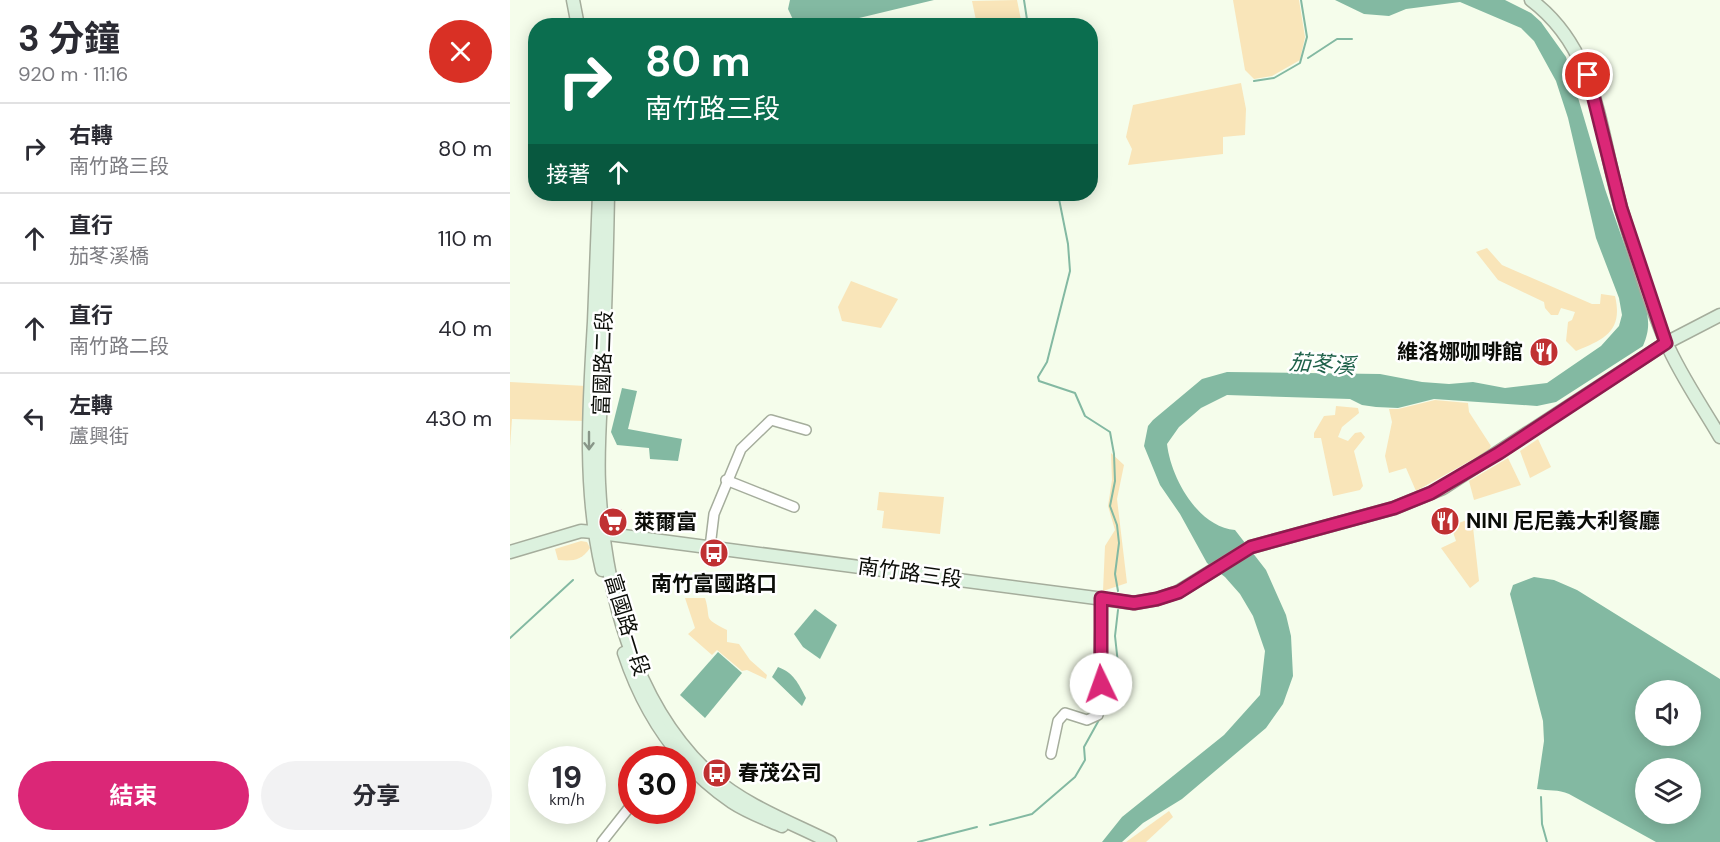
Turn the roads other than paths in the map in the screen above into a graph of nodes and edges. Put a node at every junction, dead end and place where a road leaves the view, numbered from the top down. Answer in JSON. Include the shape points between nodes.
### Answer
{"nodes":[{"id":1,"x":573,"y":0,"type":"edge"},
{"id":2,"x":580,"y":0,"type":"edge"},
{"id":3,"x":1531,"y":0,"type":"edge"},
{"id":4,"x":576,"y":18,"type":"edge"},
{"id":5,"x":583,"y":18,"type":"edge"},
{"id":6,"x":599,"y":201,"type":"edge"},
{"id":7,"x":608,"y":201,"type":"edge"},
{"id":8,"x":1720,"y":315,"type":"edge"},
{"id":9,"x":1666,"y":343,"type":"junction"},
{"id":10,"x":807,"y":430,"type":"dead end"},
{"id":11,"x":1720,"y":437,"type":"edge"},
{"id":12,"x":726,"y":480,"type":"junction"},
{"id":13,"x":794,"y":507,"type":"dead end"},
{"id":14,"x":598,"y":532,"type":"junction"},
{"id":15,"x":710,"y":547,"type":"junction"},
{"id":16,"x":510,"y":552,"type":"edge"},
{"id":17,"x":1101,"y":598,"type":"junction"},
{"id":18,"x":673,"y":746,"type":"edge"},
{"id":19,"x":1051,"y":754,"type":"dead end"},
{"id":20,"x":696,"y":765,"type":"edge"},
{"id":21,"x":696,"y":772,"type":"edge"},
{"id":22,"x":618,"y":822,"type":"edge"},
{"id":23,"x":602,"y":842,"type":"edge"},
{"id":24,"x":816,"y":842,"type":"edge"},
{"id":25,"x":830,"y":842,"type":"edge"}],
"edges":[{"from":1,"to":4,"type":"street"},
{"from":2,"to":5,"type":"street"},
{"from":3,"to":9,"type":"street","via":[[1557,24],[1588,75],[1621,208]]},
{"from":6,"to":14,"type":"street","name":"富國路二段","one_way":true,"via":[[589,403],[589,478]]},
{"from":7,"to":14,"type":"street","name":"富國路二段"},
{"from":8,"to":9,"type":"street"},
{"from":9,"to":11,"type":"street"},
{"from":9,"to":17,"type":"street","name":"南竹路三段","via":[[1443,488],[1394,508],[1251,547],[1179,592],[1134,603]]},
{"from":10,"to":12,"type":"street","via":[[771,420],[741,448]]},
{"from":12,"to":13,"type":"street"},
{"from":12,"to":15,"type":"street","via":[[714,514]]},
{"from":14,"to":15,"type":"street","name":"南竹路三段"},
{"from":14,"to":16,"type":"street","name":"南竹路三段","via":[[581,531]]},
{"from":14,"to":18,"type":"street","name":"富國路一段","via":[[626,636]]},
{"from":15,"to":17,"type":"street","name":"南竹路三段"},
{"from":17,"to":19,"type":"street","via":[[1102,697],[1098,715],[1087,720],[1065,713],[1059,721]]},
{"from":20,"to":25,"type":"street","name":"富國路一段","via":[[731,789]]},
{"from":21,"to":24,"type":"street","name":"富國路一段","via":[[734,804]]},
{"from":22,"to":23,"type":"street"}]}
